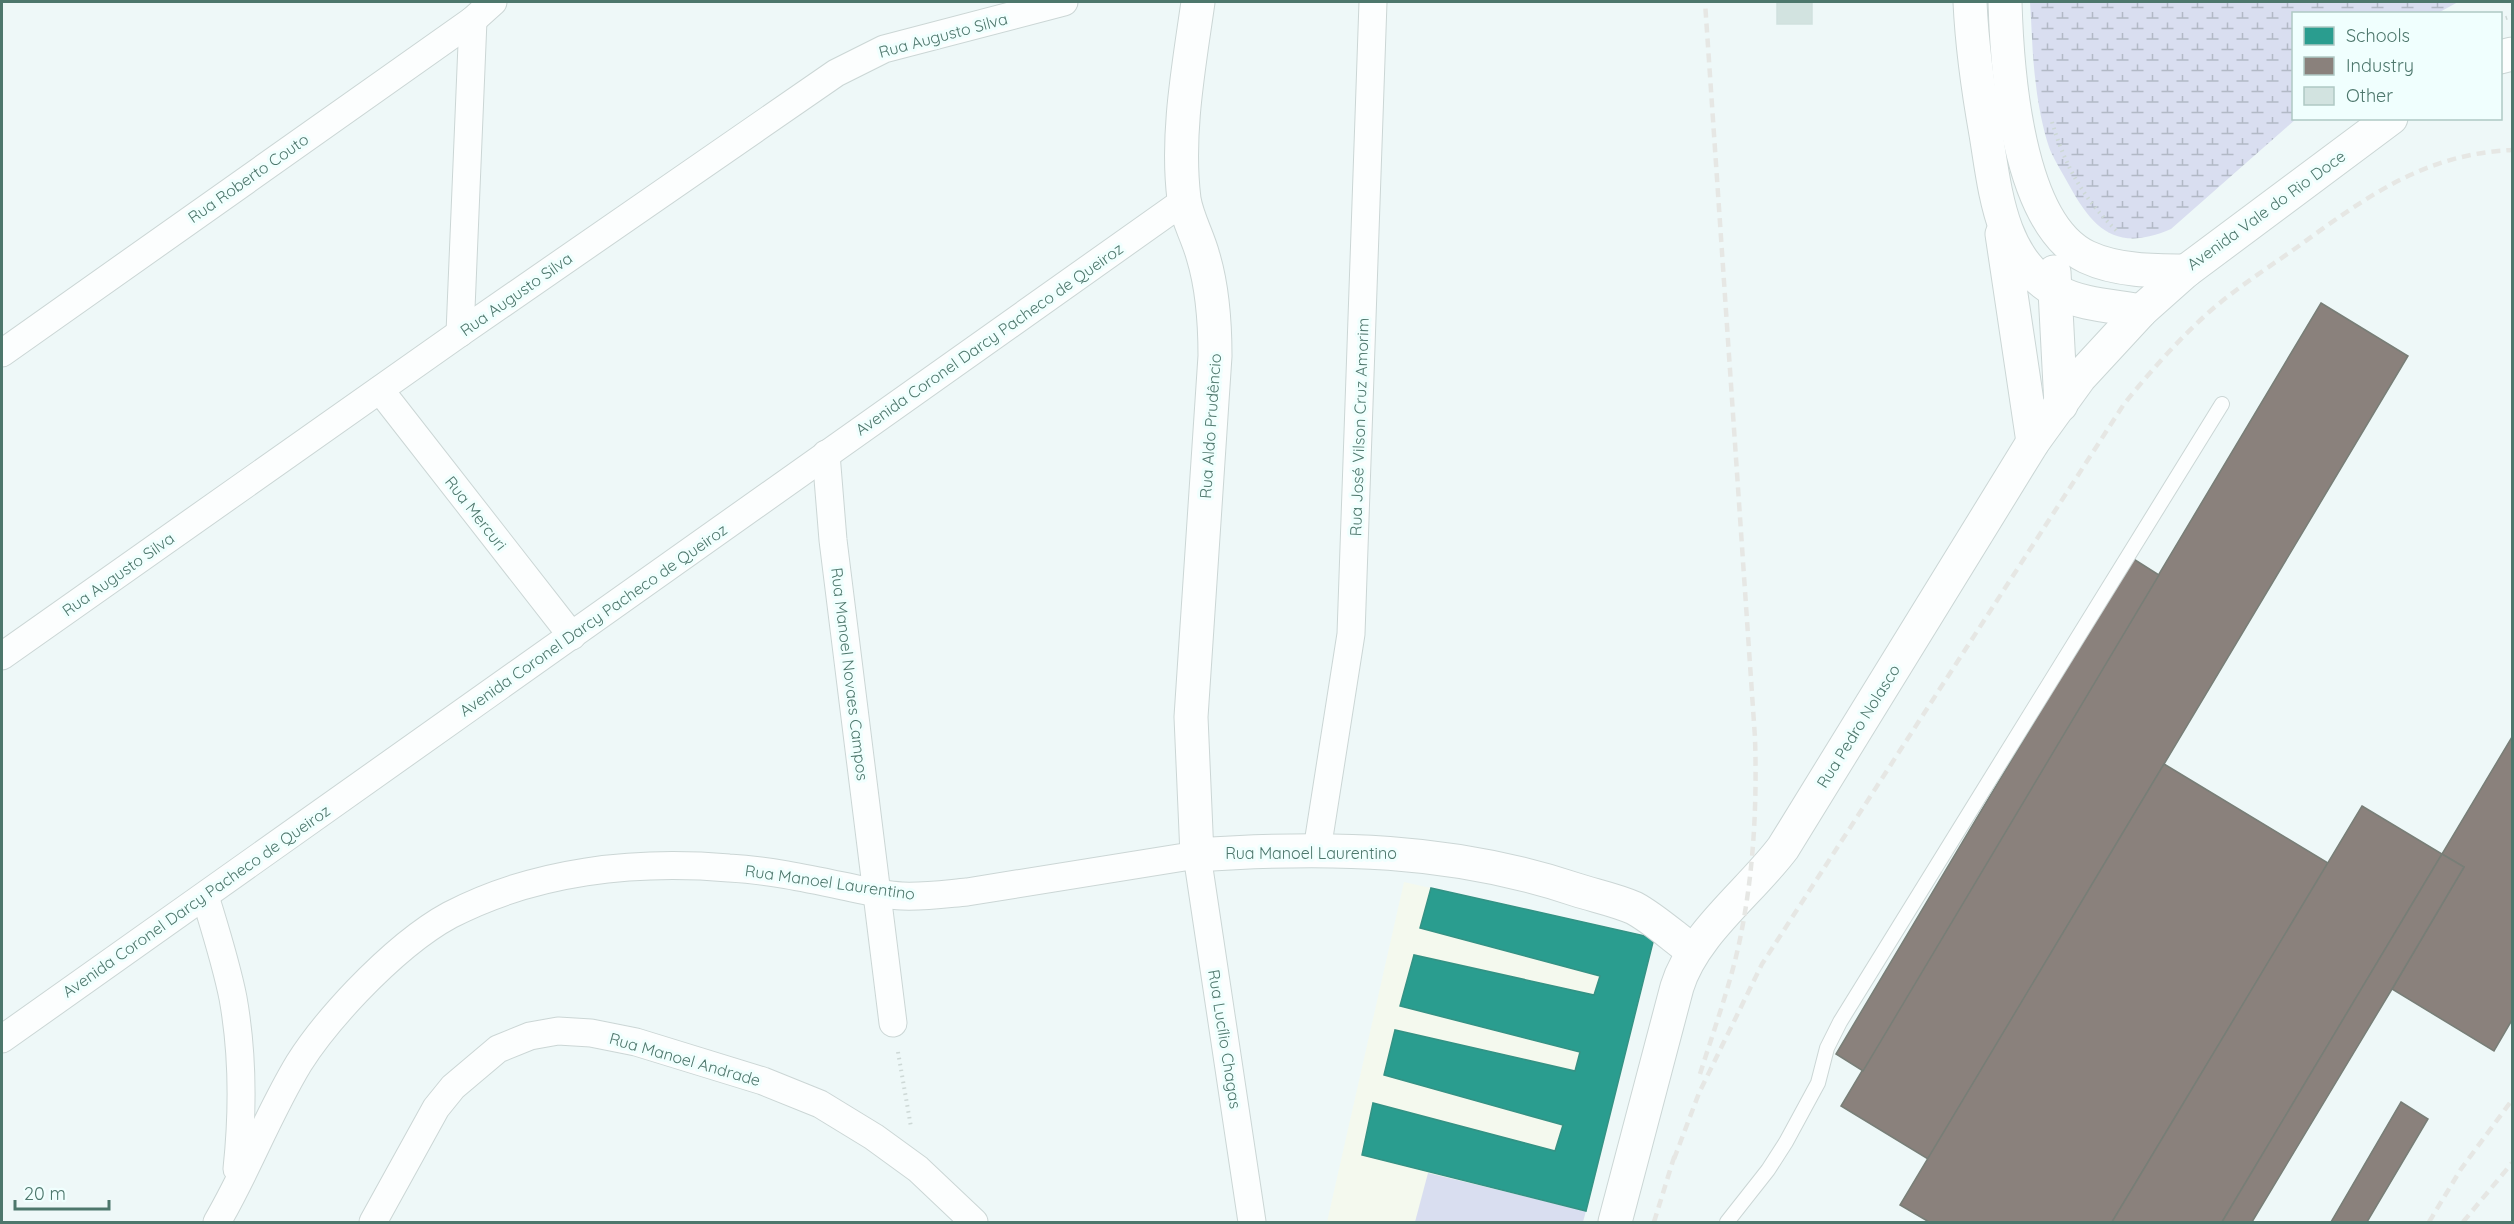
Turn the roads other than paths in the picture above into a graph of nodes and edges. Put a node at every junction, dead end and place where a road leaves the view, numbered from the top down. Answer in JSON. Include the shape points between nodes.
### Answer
{"nodes":[{"id":1,"x":493,"y":2,"type":"edge"},
{"id":2,"x":1064,"y":2,"type":"edge"},
{"id":3,"x":1198,"y":2,"type":"edge"},
{"id":4,"x":1373,"y":2,"type":"edge"},
{"id":5,"x":1970,"y":2,"type":"edge"},
{"id":6,"x":2005,"y":2,"type":"edge"},
{"id":7,"x":473,"y":20,"type":"junction"},
{"id":8,"x":2388,"y":120,"type":"edge"},
{"id":9,"x":1996,"y":200,"type":"junction"},
{"id":10,"x":1184,"y":201,"type":"junction"},
{"id":11,"x":2051,"y":225,"type":"junction"},
{"id":12,"x":2186,"y":271,"type":"junction"},
{"id":13,"x":2055,"y":291,"type":"junction"},
{"id":14,"x":2141,"y":310,"type":"junction"},
{"id":15,"x":460,"y":333,"type":"junction"},
{"id":16,"x":2,"y":352,"type":"edge"},
{"id":17,"x":380,"y":390,"type":"junction"},
{"id":18,"x":2222,"y":404,"type":"dead end"},
{"id":19,"x":2061,"y":405,"type":"junction"},
{"id":20,"x":2033,"y":442,"type":"junction"},
{"id":21,"x":826,"y":454,"type":"junction"},
{"id":22,"x":572,"y":636,"type":"junction"},
{"id":23,"x":2,"y":657,"type":"edge"},
{"id":24,"x":1317,"y":850,"type":"junction"},
{"id":25,"x":1197,"y":855,"type":"junction"},
{"id":26,"x":876,"y":892,"type":"junction"},
{"id":27,"x":205,"y":896,"type":"junction"},
{"id":28,"x":1693,"y":951,"type":"junction"},
{"id":29,"x":893,"y":1023,"type":"road end"},
{"id":30,"x":2,"y":1039,"type":"edge"},
{"id":31,"x":220,"y":1216,"type":"edge"},
{"id":32,"x":373,"y":1222,"type":"edge"},
{"id":33,"x":974,"y":1222,"type":"edge"},
{"id":34,"x":1252,"y":1222,"type":"edge"},
{"id":35,"x":1616,"y":1222,"type":"edge"},
{"id":36,"x":1727,"y":1222,"type":"edge"}],
"edges":[{"from":1,"to":7,"type":"street","name":"Rua Roberto Couto"},
{"from":2,"to":15,"type":"street","name":"Rua Augusto Silva","via":[[884,49],[858,60]]},
{"from":3,"to":10,"type":"street","name":"Rua Aldo Prudêncio","via":[[1180,153]]},
{"from":4,"to":24,"type":"street","name":"Rua José Vilson Cruz Amorim","via":[[1351,623]]},
{"from":5,"to":9,"type":"street","via":[[1972,49]]},
{"from":6,"to":11,"type":"street","name":"Avenida Vale do Rio Doce","via":[[2008,64],[2021,152]]},
{"from":7,"to":15,"type":"street"},
{"from":7,"to":16,"type":"street","name":"Rua Roberto Couto"},
{"from":8,"to":12,"type":"street","name":"Avenida Vale do Rio Doce"},
{"from":9,"to":13,"type":"street","via":[[2017,250],[2036,275]]},
{"from":9,"to":20,"type":"street"},
{"from":10,"to":21,"type":"street","name":"Avenida Coronel Darcy Pacheco de Queiroz"},
{"from":10,"to":25,"type":"street","name":"Rua Aldo Prudêncio","via":[[1203,254],[1215,318],[1191,717]]},
{"from":11,"to":12,"type":"street","name":"Avenida Vale do Rio Doce","via":[[2068,245],[2103,264]]},
{"from":11,"to":13,"type":"street"},
{"from":12,"to":14,"type":"street","name":"Rua Pedro Nolasco"},
{"from":13,"to":14,"type":"street"},
{"from":13,"to":19,"type":"street"},
{"from":14,"to":19,"type":"street","name":"Rua Pedro Nolasco","via":[[2080,377]]},
{"from":15,"to":17,"type":"street","name":"Rua Augusto Silva"},
{"from":17,"to":22,"type":"street","name":"Rua Mercuri"},
{"from":17,"to":23,"type":"street","name":"Rua Augusto Silva"},
{"from":18,"to":36,"type":"lane","via":[[1840,1022],[1827,1048],[1818,1083],[1786,1142]]},
{"from":19,"to":20,"type":"street","name":"Rua Pedro Nolasco"},
{"from":20,"to":28,"type":"street","name":"Rua Pedro Nolasco","via":[[1784,848]]},
{"from":21,"to":22,"type":"street","name":"Avenida Coronel Darcy Pacheco de Queiroz"},
{"from":21,"to":26,"type":"street","name":"Rua Manoel Novaes Campos"},
{"from":22,"to":27,"type":"street","name":"Avenida Coronel Darcy Pacheco de Queiroz"},
{"from":24,"to":25,"type":"street","name":"Rua Manoel Laurentino"},
{"from":24,"to":28,"type":"street","name":"Rua Manoel Laurentino","via":[[1446,858],[1551,881],[1635,909]]},
{"from":25,"to":26,"type":"street","name":"Rua Manoel Laurentino","via":[[967,892],[930,896]]},
{"from":25,"to":34,"type":"street","name":"Rua Lucílio Chagas"},
{"from":26,"to":29,"type":"street","name":"Rua Manoel Novaes Campos"},
{"from":26,"to":31,"type":"street","name":"Rua Manoel Laurentino","via":[[728,867],[647,865],[523,885],[448,916],[403,948],[333,1016],[300,1061],[275,1105]]},
{"from":27,"to":30,"type":"street","name":"Avenida Coronel Darcy Pacheco de Queiroz"},
{"from":27,"to":31,"type":"street","via":[[233,999],[240,1066],[242,1122],[236,1175]]},
{"from":28,"to":35,"type":"street","name":"Rua Pedro Nolasco","via":[[1681,972]]},
{"from":32,"to":33,"type":"street","name":"Rua Manoel Andrade","via":[[436,1108],[453,1087],[498,1049],[530,1036],[558,1031],[636,1042],[763,1081],[820,1104],[918,1169]]}]}
